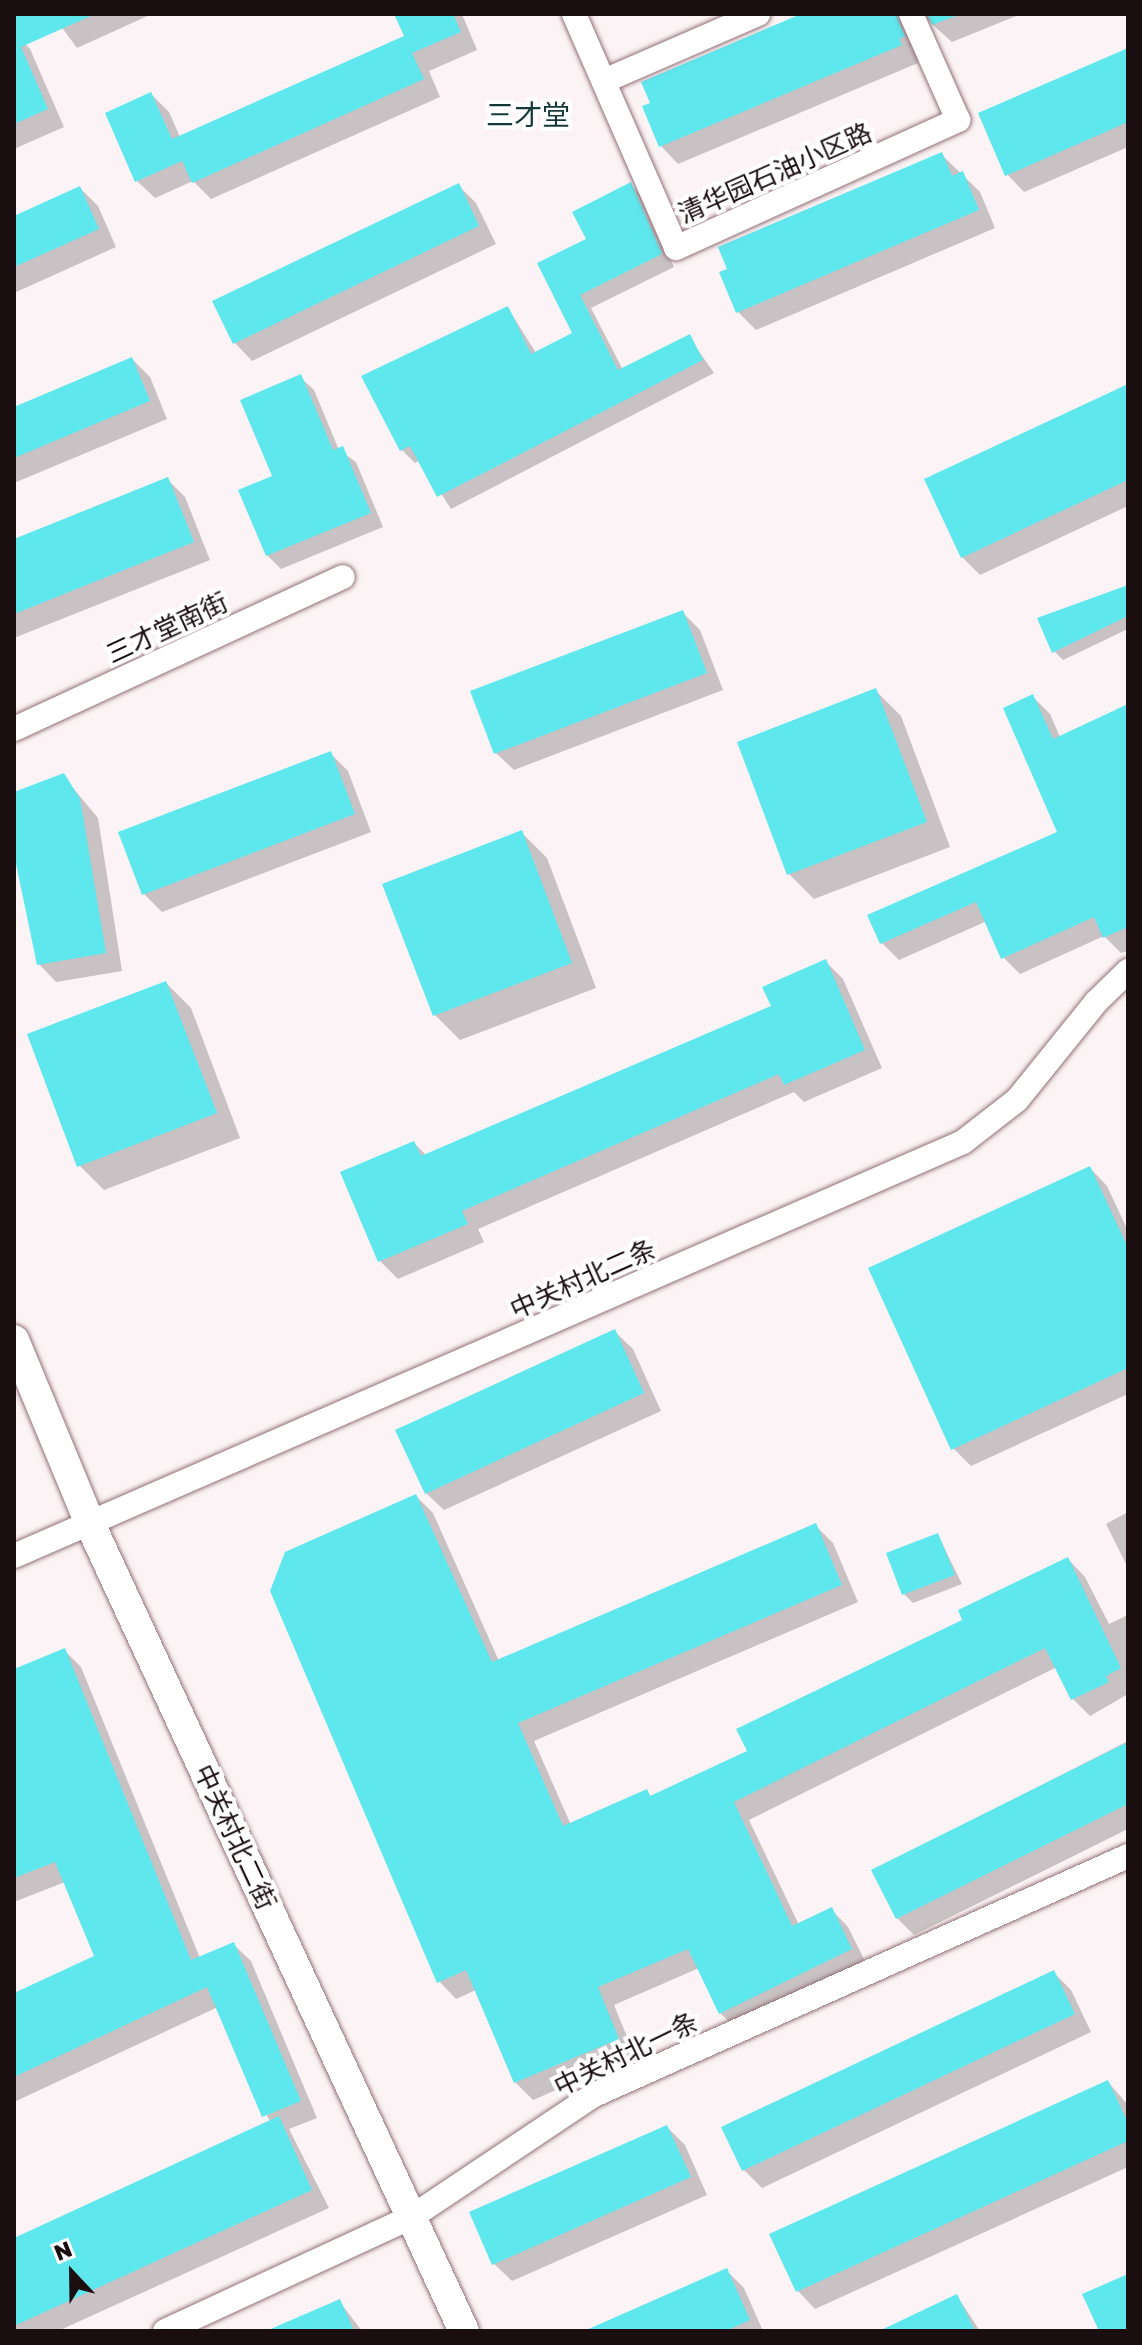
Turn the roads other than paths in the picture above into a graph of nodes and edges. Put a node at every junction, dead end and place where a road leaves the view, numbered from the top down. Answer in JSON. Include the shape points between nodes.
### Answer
{"nodes":[{"id":1,"x":574,"y":14,"type":"edge"},
{"id":2,"x":758,"y":14,"type":"edge"},
{"id":3,"x":911,"y":14,"type":"edge"},
{"id":4,"x":604,"y":81,"type":"junction"},
{"id":5,"x":343,"y":577,"type":"dead end"},
{"id":6,"x":14,"y":729,"type":"edge"},
{"id":7,"x":1124,"y":974,"type":"edge"},
{"id":8,"x":14,"y":1340,"type":"edge"},
{"id":9,"x":91,"y":1526,"type":"junction"},
{"id":10,"x":14,"y":1556,"type":"edge"},
{"id":11,"x":1128,"y":1856,"type":"edge"},
{"id":12,"x":410,"y":2218,"type":"junction"},
{"id":13,"x":165,"y":2331,"type":"edge"},
{"id":14,"x":464,"y":2331,"type":"edge"}],
"edges":[{"from":1,"to":4,"type":"street","name":"清华园石油小区路"},
{"from":2,"to":4,"type":"street"},
{"from":3,"to":4,"type":"street","name":"清华园石油小区路","via":[[958,120],[676,248]]},
{"from":5,"to":6,"type":"street","name":"三才堂南街"},
{"from":7,"to":9,"type":"street","name":"中关村北二条","via":[[1017,1100],[963,1142]]},
{"from":8,"to":9,"type":"street","name":"中关村北二街"},
{"from":9,"to":10,"type":"street","name":"中关村北二条"},
{"from":9,"to":12,"type":"street","name":"中关村北二街"},
{"from":11,"to":12,"type":"street","name":"中关村北一条","via":[[592,2096]]},
{"from":12,"to":13,"type":"street","name":"中关村北一条"},
{"from":12,"to":14,"type":"street","name":"中关村北二街"}]}
